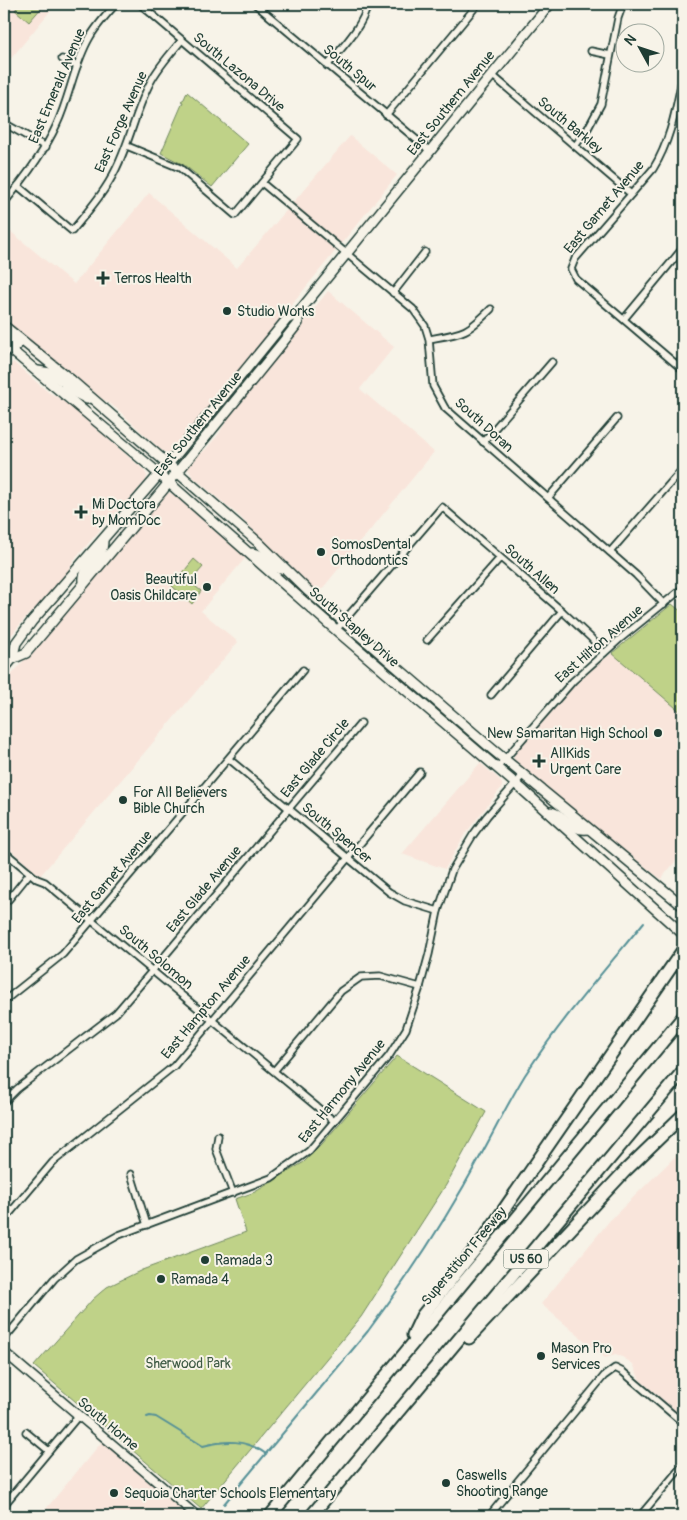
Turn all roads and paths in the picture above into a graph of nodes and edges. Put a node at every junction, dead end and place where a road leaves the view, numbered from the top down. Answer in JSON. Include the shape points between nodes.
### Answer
{"nodes":[{"id":1,"x":116,"y":4,"type":"edge"},
{"id":2,"x":140,"y":4,"type":"edge"},
{"id":3,"x":255,"y":4,"type":"edge"},
{"id":4,"x":368,"y":4,"type":"edge"},
{"id":5,"x":478,"y":4,"type":"edge"},
{"id":6,"x":550,"y":4,"type":"edge"},
{"id":7,"x":623,"y":4,"type":"edge"},
{"id":8,"x":182,"y":40,"type":"junction"},
{"id":9,"x":591,"y":51,"type":"dead end"},
{"id":10,"x":610,"y":55,"type":"junction"},
{"id":11,"x":62,"y":59,"type":"dead end"},
{"id":12,"x":77,"y":66,"type":"junction"},
{"id":13,"x":326,"y":66,"type":"junction"},
{"id":14,"x":492,"y":75,"type":"junction"},
{"id":15,"x":683,"y":75,"type":"edge"},
{"id":16,"x":386,"y":115,"type":"junction"},
{"id":17,"x":4,"y":123,"type":"edge"},
{"id":18,"x":127,"y":146,"type":"junction"},
{"id":19,"x":574,"y":146,"type":"junction"},
{"id":20,"x":46,"y":147,"type":"junction"},
{"id":21,"x":430,"y":151,"type":"junction"},
{"id":22,"x":262,"y":183,"type":"junction"},
{"id":23,"x":18,"y":186,"type":"junction"},
{"id":24,"x":631,"y":194,"type":"junction"},
{"id":25,"x":4,"y":203,"type":"edge"},
{"id":26,"x":683,"y":248,"type":"edge"},
{"id":27,"x":425,"y":252,"type":"dead end"},
{"id":28,"x":346,"y":254,"type":"junction"},
{"id":29,"x":393,"y":293,"type":"junction"},
{"id":30,"x":490,"y":309,"type":"dead end"},
{"id":31,"x":298,"y":314,"type":"junction"},
{"id":32,"x":624,"y":319,"type":"junction"},
{"id":33,"x":4,"y":326,"type":"edge"},
{"id":34,"x":276,"y":332,"type":"junction"},
{"id":35,"x":4,"y":334,"type":"edge"},
{"id":36,"x":429,"y":339,"type":"junction"},
{"id":37,"x":4,"y":344,"type":"edge"},
{"id":38,"x":32,"y":349,"type":"junction"},
{"id":39,"x":552,"y":362,"type":"dead end"},
{"id":40,"x":683,"y":368,"type":"edge"},
{"id":41,"x":38,"y":371,"type":"junction"},
{"id":42,"x":260,"y":371,"type":"junction"},
{"id":43,"x":71,"y":380,"type":"junction"},
{"id":44,"x":61,"y":392,"type":"junction"},
{"id":45,"x":94,"y":401,"type":"junction"},
{"id":46,"x":617,"y":418,"type":"dead end"},
{"id":47,"x":483,"y":442,"type":"junction"},
{"id":48,"x":168,"y":464,"type":"junction"},
{"id":49,"x":177,"y":472,"type":"junction"},
{"id":50,"x":680,"y":472,"type":"dead end"},
{"id":51,"x":159,"y":474,"type":"junction"},
{"id":52,"x":168,"y":483,"type":"junction"},
{"id":53,"x":548,"y":498,"type":"junction"},
{"id":54,"x":104,"y":538,"type":"junction"},
{"id":55,"x":249,"y":552,"type":"junction"},
{"id":56,"x":610,"y":552,"type":"junction"},
{"id":57,"x":500,"y":558,"type":"junction"},
{"id":58,"x":283,"y":567,"type":"junction"},
{"id":59,"x":74,"y":573,"type":"junction"},
{"id":60,"x":85,"y":582,"type":"junction"},
{"id":61,"x":683,"y":588,"type":"edge"},
{"id":62,"x":664,"y":604,"type":"junction"},
{"id":63,"x":562,"y":611,"type":"junction"},
{"id":64,"x":343,"y":622,"type":"junction"},
{"id":65,"x":48,"y":626,"type":"junction"},
{"id":66,"x":336,"y":630,"type":"junction"},
{"id":67,"x":427,"y":640,"type":"dead end"},
{"id":68,"x":604,"y":652,"type":"junction"},
{"id":69,"x":12,"y":659,"type":"junction"},
{"id":70,"x":4,"y":670,"type":"edge"},
{"id":71,"x":303,"y":670,"type":"dead end"},
{"id":72,"x":491,"y":695,"type":"dead end"},
{"id":73,"x":361,"y":723,"type":"dead end"},
{"id":74,"x":229,"y":759,"type":"junction"},
{"id":75,"x":505,"y":760,"type":"junction"},
{"id":76,"x":497,"y":768,"type":"junction"},
{"id":77,"x":420,"y":772,"type":"dead end"},
{"id":78,"x":523,"y":775,"type":"junction"},
{"id":79,"x":515,"y":784,"type":"junction"},
{"id":80,"x":288,"y":809,"type":"junction"},
{"id":81,"x":547,"y":812,"type":"junction"},
{"id":82,"x":588,"y":829,"type":"junction"},
{"id":83,"x":578,"y":839,"type":"junction"},
{"id":84,"x":6,"y":853,"type":"dead end"},
{"id":85,"x":617,"y":853,"type":"junction"},
{"id":86,"x":348,"y":858,"type":"junction"},
{"id":87,"x":30,"y":873,"type":"junction"},
{"id":88,"x":4,"y":903,"type":"edge"},
{"id":89,"x":683,"y":906,"type":"edge"},
{"id":90,"x":438,"y":911,"type":"junction"},
{"id":91,"x":92,"y":921,"type":"junction"},
{"id":92,"x":683,"y":934,"type":"edge"},
{"id":93,"x":683,"y":950,"type":"edge"},
{"id":94,"x":152,"y":971,"type":"junction"},
{"id":95,"x":420,"y":987,"type":"junction"},
{"id":96,"x":4,"y":1001,"type":"edge"},
{"id":97,"x":683,"y":1017,"type":"edge"},
{"id":98,"x":212,"y":1020,"type":"junction"},
{"id":99,"x":683,"y":1071,"type":"edge"},
{"id":100,"x":274,"y":1072,"type":"junction"},
{"id":101,"x":4,"y":1102,"type":"edge"},
{"id":102,"x":683,"y":1115,"type":"edge"},
{"id":103,"x":334,"y":1121,"type":"junction"},
{"id":104,"x":218,"y":1136,"type":"dead end"},
{"id":105,"x":131,"y":1174,"type":"dead end"},
{"id":106,"x":233,"y":1193,"type":"junction"},
{"id":107,"x":4,"y":1220,"type":"edge"},
{"id":108,"x":148,"y":1225,"type":"junction"},
{"id":109,"x":4,"y":1339,"type":"edge"},
{"id":110,"x":4,"y":1352,"type":"edge"},
{"id":111,"x":404,"y":1353,"type":"junction"},
{"id":112,"x":78,"y":1416,"type":"junction"},
{"id":113,"x":683,"y":1423,"type":"edge"},
{"id":114,"x":26,"y":1432,"type":"dead end"},
{"id":115,"x":370,"y":1446,"type":"junction"},
{"id":116,"x":49,"y":1451,"type":"junction"},
{"id":117,"x":683,"y":1465,"type":"edge"},
{"id":118,"x":4,"y":1505,"type":"edge"},
{"id":119,"x":197,"y":1516,"type":"edge"},
{"id":120,"x":270,"y":1516,"type":"edge"},
{"id":121,"x":311,"y":1516,"type":"edge"},
{"id":122,"x":489,"y":1516,"type":"edge"},
{"id":123,"x":640,"y":1516,"type":"edge"}],
"edges":[{"from":1,"to":12,"type":"street","name":"East Emerald Avenue","via":[[90,38]]},
{"from":2,"to":8,"type":"street","name":"South Lazona Drive"},
{"from":3,"to":13,"type":"street","name":"South Spur"},
{"from":4,"to":13,"type":"street","via":[[363,18]]},
{"from":5,"to":16,"type":"street"},
{"from":6,"to":14,"type":"main road","name":"East Southern Avenue"},
{"from":7,"to":10,"type":"street"},
{"from":8,"to":18,"type":"street","name":"East Forge Avenue","via":[[150,82]]},
{"from":8,"to":22,"type":"street","name":"South Lazona Drive","via":[[298,139]]},
{"from":9,"to":10,"type":"street"},
{"from":10,"to":19,"type":"street","via":[[601,104]]},
{"from":11,"to":12,"type":"street"},
{"from":12,"to":20,"type":"street","name":"East Emerald Avenue"},
{"from":13,"to":16,"type":"street","name":"South Spur"},
{"from":14,"to":19,"type":"street","name":"South Barkley"},
{"from":14,"to":21,"type":"main road","name":"East Southern Avenue"},
{"from":15,"to":24,"type":"street","name":"East Garnet Avenue","via":[[667,143],[653,169]]},
{"from":16,"to":21,"type":"street","name":"South Spur"},
{"from":17,"to":20,"type":"street"},
{"from":18,"to":22,"type":"street","via":[[180,168],[235,215]]},
{"from":18,"to":23,"type":"street","name":"East Forge Avenue","via":[[101,194],[72,231]]},
{"from":19,"to":24,"type":"street","name":"South Barkley"},
{"from":20,"to":23,"type":"street","name":"East Emerald Avenue"},
{"from":21,"to":28,"type":"main road","name":"East Southern Avenue"},
{"from":22,"to":28,"type":"street","name":"South Doran"},
{"from":23,"to":25,"type":"street","name":"East Emerald Avenue"},
{"from":24,"to":32,"type":"street","name":"East Garnet Avenue","via":[[575,259],[571,269],[576,278]]},
{"from":26,"to":32,"type":"street"},
{"from":27,"to":29,"type":"street"},
{"from":28,"to":29,"type":"street","name":"South Doran"},
{"from":28,"to":31,"type":"main road","name":"East Southern Avenue"},
{"from":29,"to":36,"type":"street","name":"South Doran","via":[[420,317]]},
{"from":30,"to":36,"type":"street","via":[[468,330]]},
{"from":31,"to":34,"type":"main road","name":"East Southern Avenue","via":[[287,319]]},
{"from":31,"to":42,"type":"main road","name":"East Southern Avenue","via":[[298,323]]},
{"from":32,"to":40,"type":"street"},
{"from":33,"to":38,"type":"main road","name":"South Stapley Drive"},
{"from":34,"to":42,"type":"main road","via":[[259,366]]},
{"from":34,"to":48,"type":"main road","name":"East Southern Avenue"},
{"from":35,"to":38,"type":"main road","via":[[19,346]]},
{"from":36,"to":47,"type":"street","name":"South Doran","via":[[431,375],[437,396],[451,415]]},
{"from":37,"to":41,"type":"main road","name":"South Stapley Drive"},
{"from":38,"to":43,"type":"main road","name":"South Stapley Drive"},
{"from":39,"to":47,"type":"street"},
{"from":41,"to":43,"type":"main road","via":[[50,373],[65,383]]},
{"from":41,"to":44,"type":"main road","name":"South Stapley Drive"},
{"from":42,"to":49,"type":"main road","name":"East Southern Avenue"},
{"from":43,"to":45,"type":"main road","name":"South Stapley Drive"},
{"from":44,"to":45,"type":"main road","via":[[70,389],[82,398]]},
{"from":44,"to":51,"type":"main road","name":"South Stapley Drive"},
{"from":45,"to":48,"type":"main road","name":"South Stapley Drive"},
{"from":46,"to":53,"type":"street"},
{"from":47,"to":53,"type":"street","name":"South Doran"},
{"from":48,"to":49,"type":"main road","name":"South Stapley Drive"},
{"from":48,"to":51,"type":"main road","name":"East Southern Avenue"},
{"from":49,"to":52,"type":"main road","name":"East Southern Avenue"},
{"from":49,"to":58,"type":"main road","name":"South Stapley Drive"},
{"from":50,"to":56,"type":"street"},
{"from":51,"to":52,"type":"main road","name":"South Stapley Drive"},
{"from":51,"to":54,"type":"main road","name":"East Southern Avenue"},
{"from":52,"to":55,"type":"main road","name":"South Stapley Drive"},
{"from":52,"to":60,"type":"main road","name":"East Southern Avenue"},
{"from":53,"to":56,"type":"street","name":"South Doran"},
{"from":54,"to":59,"type":"main road","name":"East Southern Avenue"},
{"from":54,"to":60,"type":"main road","via":[[101,552],[86,571]]},
{"from":55,"to":58,"type":"main road","via":[[261,554],[280,570]]},
{"from":55,"to":66,"type":"main road","name":"South Stapley Drive"},
{"from":56,"to":62,"type":"street","name":"South Doran"},
{"from":57,"to":63,"type":"street","name":"South Allen"},
{"from":57,"to":64,"type":"street","name":"South Allen","via":[[442,507]]},
{"from":57,"to":67,"type":"street"},
{"from":58,"to":64,"type":"main road","name":"South Stapley Drive"},
{"from":59,"to":65,"type":"main road","via":[[77,581],[51,614]]},
{"from":59,"to":69,"type":"main road","name":"East Southern Avenue","via":[[16,643]]},
{"from":60,"to":65,"type":"main road","name":"East Southern Avenue"},
{"from":61,"to":62,"type":"street","name":"East Hilton Avenue"},
{"from":62,"to":68,"type":"street","name":"East Hilton Avenue"},
{"from":63,"to":68,"type":"street","name":"South Allen"},
{"from":63,"to":72,"type":"street"},
{"from":64,"to":66,"type":"street"},
{"from":64,"to":75,"type":"main road","name":"South Stapley Drive"},
{"from":65,"to":69,"type":"main road","name":"East Southern Avenue","via":[[26,653]]},
{"from":66,"to":76,"type":"main road","name":"South Stapley Drive"},
{"from":68,"to":75,"type":"street","name":"East Hilton Avenue","via":[[573,681]]},
{"from":69,"to":70,"type":"main road","name":"East Southern Avenue"},
{"from":71,"to":74,"type":"street","name":"East Garnet Avenue"},
{"from":73,"to":80,"type":"street","name":"East Glade Circle"},
{"from":74,"to":80,"type":"street","name":"South Spencer"},
{"from":74,"to":91,"type":"street","name":"East Garnet Avenue"},
{"from":75,"to":76,"type":"street","name":"East Hilton Avenue"},
{"from":75,"to":78,"type":"main road","name":"South Stapley Drive"},
{"from":76,"to":79,"type":"main road","name":"South Stapley Drive"},
{"from":77,"to":86,"type":"street","name":"East Hampton Avenue"},
{"from":78,"to":79,"type":"street","name":"East Harmony Avenue"},
{"from":78,"to":82,"type":"main road","name":"South Stapley Drive"},
{"from":79,"to":81,"type":"main road","name":"South Stapley Drive"},
{"from":79,"to":90,"type":"street","name":"East Harmony Avenue","via":[[462,851]]},
{"from":80,"to":86,"type":"street","name":"South Spencer"},
{"from":80,"to":94,"type":"street","name":"East Glade Avenue"},
{"from":81,"to":82,"type":"main road","via":[[563,817],[579,829]]},
{"from":81,"to":83,"type":"main road","name":"South Stapley Drive"},
{"from":82,"to":85,"type":"main road","name":"South Stapley Drive"},
{"from":83,"to":85,"type":"main road","via":[[587,837],[609,854]]},
{"from":83,"to":92,"type":"main road","name":"South Stapley Drive"},
{"from":84,"to":87,"type":"street","name":"South Solomon"},
{"from":85,"to":89,"type":"main road","name":"South Stapley Drive"},
{"from":86,"to":90,"type":"street","name":"South Spencer","via":[[389,892],[405,901]]},
{"from":86,"to":98,"type":"street","name":"East Hampton Avenue"},
{"from":87,"to":88,"type":"street"},
{"from":87,"to":91,"type":"street","name":"South Solomon"},
{"from":90,"to":95,"type":"street","name":"East Harmony Avenue"},
{"from":91,"to":94,"type":"street","name":"South Solomon"},
{"from":91,"to":96,"type":"street","name":"East Garnet Avenue","via":[[63,954]]},
{"from":93,"to":111,"type":"highway","via":[[485,1237],[422,1316]]},
{"from":94,"to":98,"type":"street","name":"South Solomon"},
{"from":94,"to":101,"type":"street","name":"East Glade Avenue","via":[[116,1013]]},
{"from":95,"to":100,"type":"street","via":[[380,976],[361,977],[341,992]]},
{"from":95,"to":103,"type":"street","name":"East Harmony Avenue","via":[[406,1029]]},
{"from":97,"to":111,"type":"highway","name":"Superstition Freeway","number":"US 60"},
{"from":98,"to":100,"type":"street","name":"South Solomon"},
{"from":98,"to":107,"type":"street","name":"East Hampton Avenue","via":[[174,1066],[53,1162]]},
{"from":99,"to":115,"type":"highway","number":"US 60"},
{"from":100,"to":103,"type":"street","name":"South Solomon"},
{"from":102,"to":115,"type":"highway","via":[[568,1231]]},
{"from":103,"to":106,"type":"street","name":"East Harmony Avenue","via":[[299,1159],[270,1178]]},
{"from":104,"to":106,"type":"street","via":[[216,1150]]},
{"from":105,"to":108,"type":"street"},
{"from":106,"to":108,"type":"street","name":"East Harmony Avenue"},
{"from":108,"to":109,"type":"street","name":"East Harmony Avenue","via":[[119,1235],[76,1260],[54,1279]]},
{"from":110,"to":112,"type":"street","name":"South Horne"},
{"from":111,"to":120,"type":"highway","name":"Superstition Freeway","number":"US 60"},
{"from":112,"to":116,"type":"street"},
{"from":112,"to":119,"type":"street","name":"South Horne"},
{"from":113,"to":122,"type":"street","via":[[615,1368],[604,1376]]},
{"from":114,"to":116,"type":"street"},
{"from":115,"to":121,"type":"highway","number":"US 60"},
{"from":116,"to":118,"type":"street"},
{"from":117,"to":123,"type":"street"}]}
